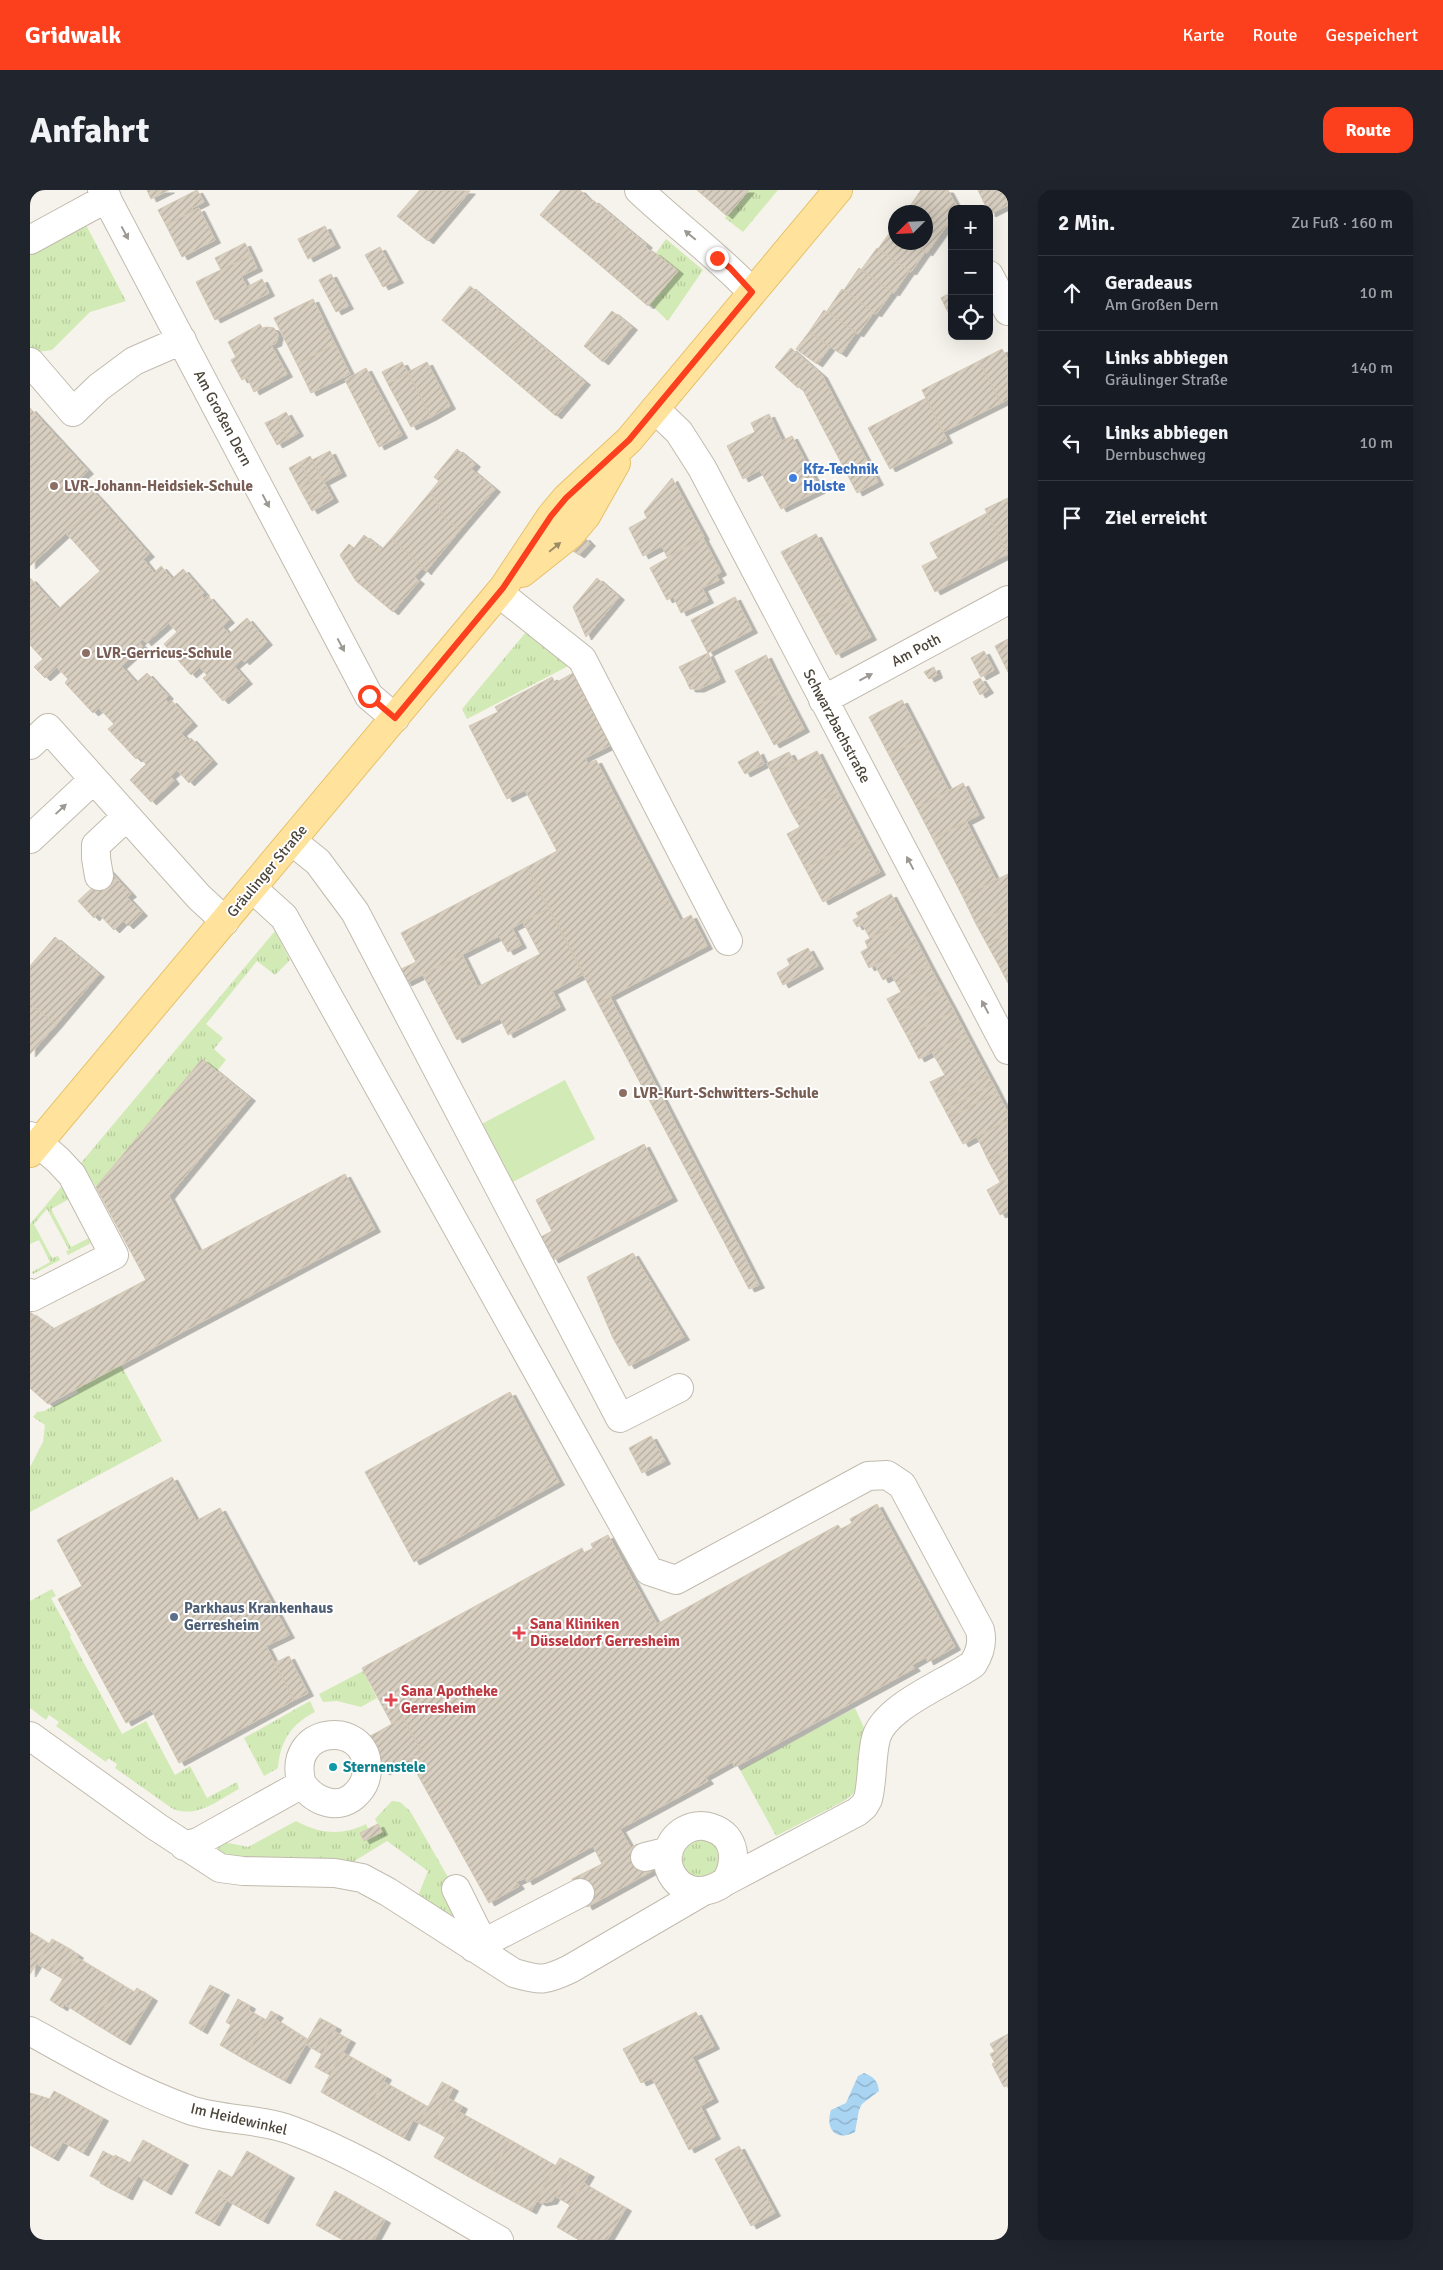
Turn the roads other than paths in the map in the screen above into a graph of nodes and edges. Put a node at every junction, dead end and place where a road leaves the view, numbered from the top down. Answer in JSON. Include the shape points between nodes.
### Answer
{"nodes":[{"id":1,"x":639,"y":190,"type":"edge"},
{"id":2,"x":838,"y":190,"type":"edge"},
{"id":3,"x":105,"y":194,"type":"edge"},
{"id":4,"x":30,"y":240,"type":"edge"},
{"id":5,"x":993,"y":283,"type":"edge"},
{"id":6,"x":752,"y":292,"type":"junction"},
{"id":7,"x":1008,"y":312,"type":"edge"},
{"id":8,"x":182,"y":340,"type":"junction"},
{"id":9,"x":30,"y":362,"type":"edge"},
{"id":10,"x":655,"y":410,"type":"junction"},
{"id":11,"x":501,"y":591,"type":"junction"},
{"id":12,"x":1008,"y":600,"type":"edge"},
{"id":13,"x":823,"y":700,"type":"junction"},
{"id":14,"x":395,"y":718,"type":"junction"},
{"id":15,"x":39,"y":736,"type":"edge"},
{"id":16,"x":93,"y":780,"type":"junction"},
{"id":17,"x":126,"y":817,"type":"junction"},
{"id":18,"x":30,"y":839,"type":"edge"},
{"id":19,"x":292,"y":841,"type":"junction"},
{"id":20,"x":99,"y":876,"type":"dead end"},
{"id":21,"x":253,"y":889,"type":"junction"},
{"id":22,"x":225,"y":922,"type":"junction"},
{"id":23,"x":728,"y":942,"type":"dead end"},
{"id":24,"x":1008,"y":1050,"type":"edge"},
{"id":25,"x":33,"y":1144,"type":"edge"},
{"id":26,"x":30,"y":1293,"type":"edge"},
{"id":27,"x":679,"y":1388,"type":"dead end"},
{"id":28,"x":30,"y":1736,"type":"edge"},
{"id":29,"x":302,"y":1784,"type":"dead end"},
{"id":30,"x":184,"y":1846,"type":"junction"},
{"id":31,"x":714,"y":1887,"type":"junction"},
{"id":32,"x":456,"y":1889,"type":"dead end"},
{"id":33,"x":580,"y":1893,"type":"dead end"},
{"id":34,"x":479,"y":1946,"type":"junction"},
{"id":35,"x":30,"y":2031,"type":"edge"},
{"id":36,"x":499,"y":2240,"type":"edge"}],
"edges":[{"from":6,"to":1,"type":"street","one_way":true,"via":[[730,268]]},
{"from":2,"to":6,"type":"main road","name":"Gräulinger Straße"},
{"from":3,"to":4,"type":"street"},
{"from":3,"to":8,"type":"street","name":"Am Großen Dern","one_way":true},
{"from":5,"to":7,"type":"street"},
{"from":6,"to":10,"type":"main road","name":"Gräulinger Straße"},
{"from":8,"to":9,"type":"street","via":[[134,361],[99,387],[73,412]]},
{"from":8,"to":14,"type":"street","name":"Am Großen Dern","one_way":true,"via":[[369,696]]},
{"from":10,"to":11,"type":"main road","name":"Gräulinger Straße","via":[[629,440],[566,498]]},
{"from":10,"to":13,"type":"street","name":"Schwarzbachstraße","via":[[679,432],[702,468]]},
{"from":11,"to":14,"type":"main road","name":"Gräulinger Straße"},
{"from":11,"to":23,"type":"street","via":[[582,658]]},
{"from":13,"to":12,"type":"street","name":"Am Poth","one_way":true},
{"from":24,"to":13,"type":"street","name":"Schwarzbachstraße","one_way":true},
{"from":14,"to":19,"type":"main road","name":"Gräulinger Straße"},
{"from":15,"to":16,"type":"street"},
{"from":16,"to":17,"type":"street"},
{"from":18,"to":16,"type":"street","one_way":true},
{"from":17,"to":20,"type":"street","via":[[96,845]]},
{"from":17,"to":22,"type":"street"},
{"from":19,"to":21,"type":"main road","name":"Gräulinger Straße"},
{"from":19,"to":27,"type":"street","via":[[318,862],[355,912],[620,1418]]},
{"from":21,"to":22,"type":"main road","name":"Gräulinger Straße"},
{"from":21,"to":31,"type":"street","via":[[284,917],[649,1571],[676,1580],[868,1476],[887,1475],[902,1485],[980,1630],[980,1653],[973,1664],[904,1707],[882,1728],[877,1737],[871,1787],[864,1806]]},
{"from":22,"to":25,"type":"main road","name":"Gräulinger Straße"},
{"from":25,"to":26,"type":"street","via":[[58,1160],[72,1175],[114,1255],[32,1296]]},
{"from":28,"to":30,"type":"street"},
{"from":29,"to":30,"type":"street","via":[[198,1842]]},
{"from":30,"to":34,"type":"street","via":[[220,1868],[362,1878]]},
{"from":31,"to":31,"type":"street","via":[[689,1890],[670,1873],[668,1860],[657,1854],[687,1828],[713,1828],[724,1835],[734,1858],[732,1870]]},
{"from":31,"to":34,"type":"street","via":[[552,1978],[538,1980],[514,1973]]},
{"from":32,"to":34,"type":"street"},
{"from":33,"to":34,"type":"street"},
{"from":35,"to":36,"type":"street","name":"Im Heidewinkel","via":[[125,2083],[192,2110],[290,2130],[352,2157]]}]}
